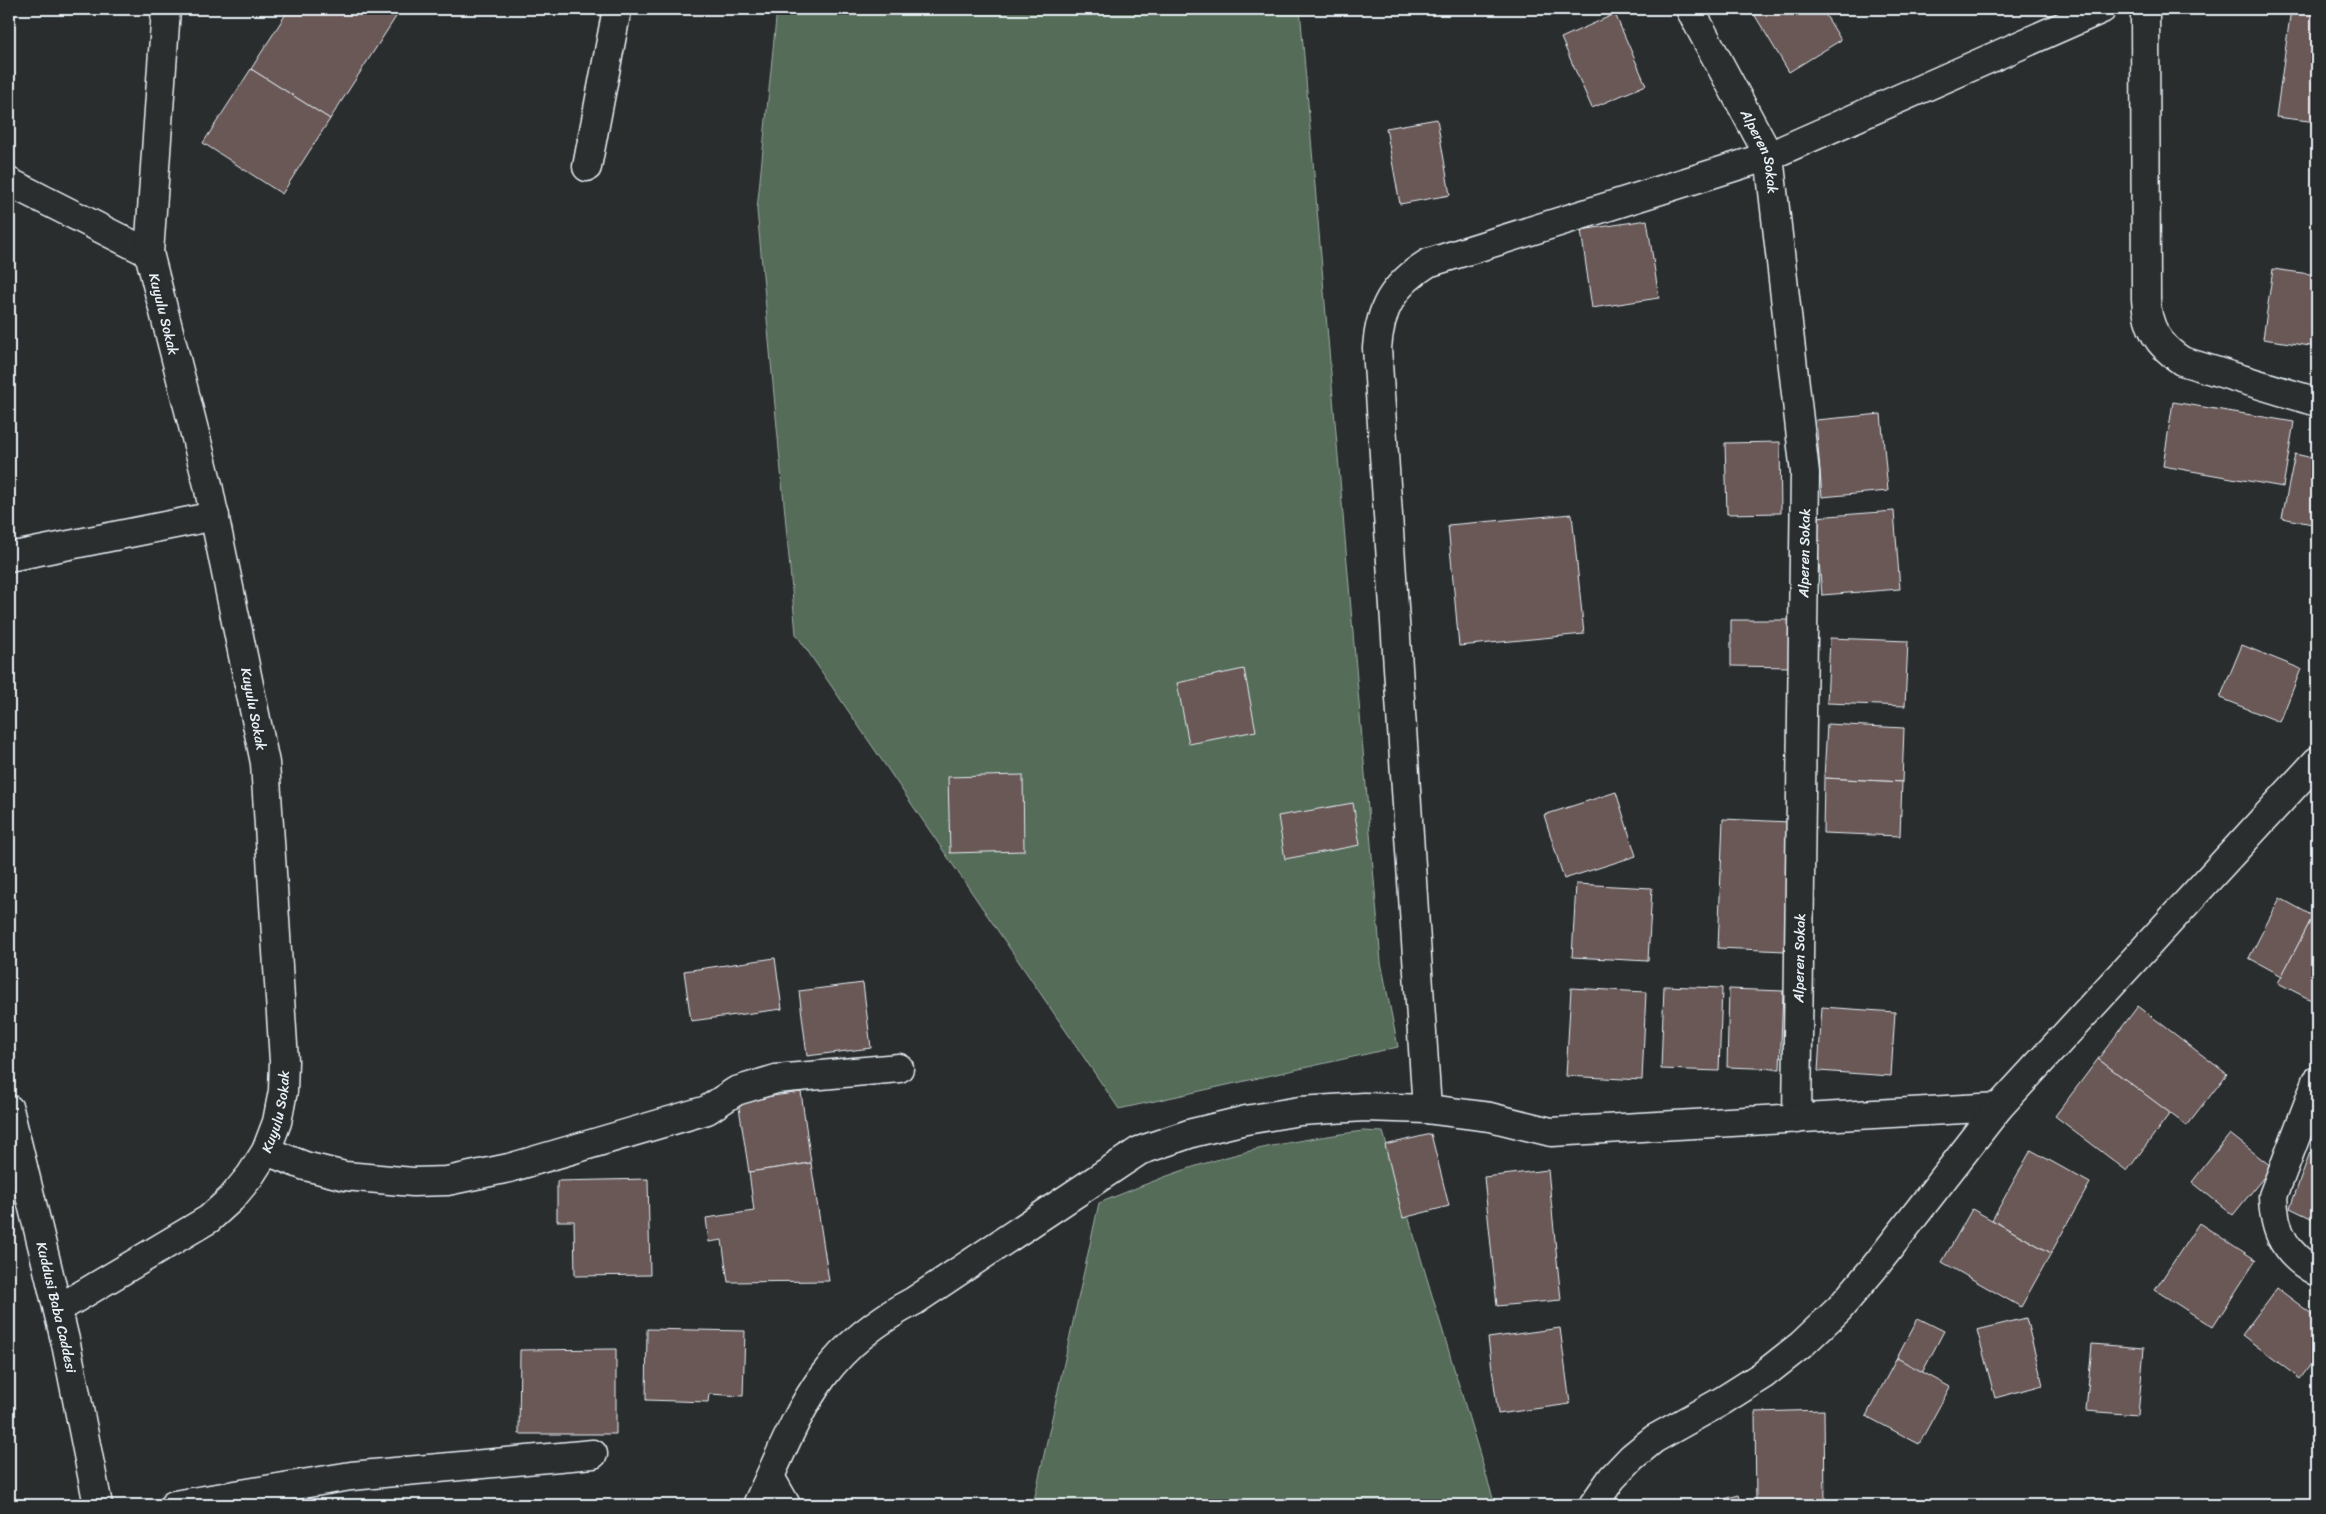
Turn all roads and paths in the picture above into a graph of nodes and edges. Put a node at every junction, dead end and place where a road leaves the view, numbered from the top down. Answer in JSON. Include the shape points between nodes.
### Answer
{"nodes":[{"id":1,"x":166,"y":9,"type":"edge"},
{"id":2,"x":617,"y":9,"type":"edge"},
{"id":3,"x":1690,"y":9,"type":"edge"},
{"id":4,"x":2102,"y":9,"type":"edge"},
{"id":5,"x":2145,"y":9,"type":"edge"},
{"id":6,"x":1769,"y":156,"type":"junction"},
{"id":7,"x":586,"y":167,"type":"dead end"},
{"id":8,"x":9,"y":182,"type":"edge"},
{"id":9,"x":149,"y":253,"type":"junction"},
{"id":10,"x":2317,"y":402,"type":"edge"},
{"id":11,"x":215,"y":516,"type":"junction"},
{"id":12,"x":9,"y":557,"type":"edge"},
{"id":13,"x":2317,"y":761,"type":"edge"},
{"id":14,"x":899,"y":1068,"type":"dead end"},
{"id":15,"x":2317,"y":1081,"type":"edge"},
{"id":16,"x":1999,"y":1107,"type":"junction"},
{"id":17,"x":9,"y":1109,"type":"edge"},
{"id":18,"x":1427,"y":1109,"type":"junction"},
{"id":19,"x":1797,"y":1118,"type":"junction"},
{"id":20,"x":13,"y":1145,"type":"edge"},
{"id":21,"x":266,"y":1151,"type":"junction"},
{"id":22,"x":2317,"y":1272,"type":"edge"},
{"id":23,"x":58,"y":1309,"type":"junction"},
{"id":24,"x":593,"y":1454,"type":"dead end"},
{"id":25,"x":770,"y":1477,"type":"junction"},
{"id":26,"x":98,"y":1505,"type":"edge"},
{"id":27,"x":174,"y":1505,"type":"edge"},
{"id":28,"x":757,"y":1505,"type":"edge"},
{"id":29,"x":786,"y":1505,"type":"edge"},
{"id":30,"x":1593,"y":1505,"type":"edge"}],
"edges":[{"from":1,"to":9,"type":"street","name":"Kuyulu Sokak"},
{"from":2,"to":7,"type":"street"},
{"from":3,"to":6,"type":"street","name":"Alperen Sokak"},
{"from":4,"to":6,"type":"street"},
{"from":5,"to":10,"type":"street","via":[[2146,299],[2151,327],[2168,352],[2182,361]]},
{"from":6,"to":18,"type":"street","via":[[1428,263],[1397,287],[1386,306],[1377,348]]},
{"from":6,"to":19,"type":"street","name":"Alperen Sokak","via":[[1806,473]]},
{"from":8,"to":9,"type":"street"},
{"from":9,"to":11,"type":"street","name":"Kuyulu Sokak"},
{"from":11,"to":12,"type":"street"},
{"from":11,"to":21,"type":"street","name":"Kuyulu Sokak","via":[[264,763],[284,1061],[277,1122]]},
{"from":13,"to":16,"type":"street"},
{"from":14,"to":21,"type":"street","via":[[756,1083],[736,1091],[707,1110],[509,1168],[447,1181],[413,1182],[345,1176],[305,1166]]},
{"from":15,"to":22,"type":"street","via":[[2273,1196],[2274,1215],[2284,1241],[2302,1264]]},
{"from":16,"to":19,"type":"street"},
{"from":16,"to":30,"type":"street","via":[[1839,1309],[1763,1375],[1654,1439],[1612,1478]]},
{"from":17,"to":20,"type":"street","name":"Kuddusi Baba Caddesi"},
{"from":18,"to":19,"type":"street","via":[[1490,1118],[1551,1132]]},
{"from":18,"to":25,"type":"street","via":[[1364,1106],[1300,1111],[1192,1133],[1140,1151],[861,1334],[818,1380]]},
{"from":20,"to":23,"type":"street","name":"Kuddusi Baba Caddesi"},
{"from":21,"to":23,"type":"street","name":"Kuyulu Sokak","via":[[232,1199],[209,1219]]},
{"from":23,"to":26,"type":"street","name":"Kuddusi Baba Caddesi"},
{"from":24,"to":27,"type":"street","via":[[351,1476]]},
{"from":25,"to":28,"type":"street"},
{"from":25,"to":29,"type":"street"}]}
